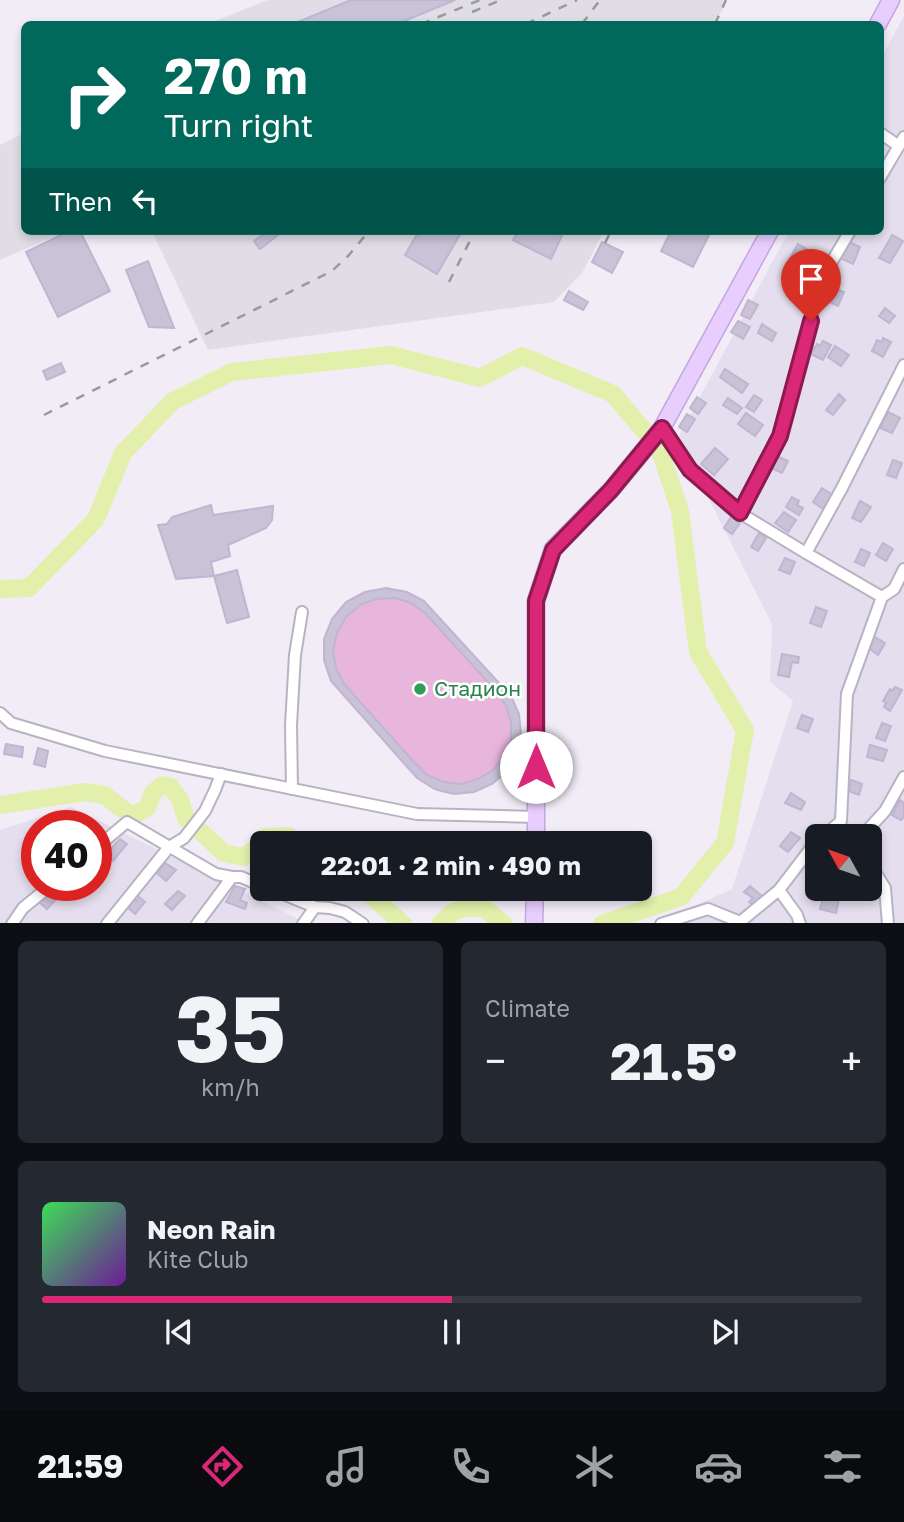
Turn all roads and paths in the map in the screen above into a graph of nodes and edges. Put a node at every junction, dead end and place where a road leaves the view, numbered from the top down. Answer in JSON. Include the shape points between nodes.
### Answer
{"nodes":[{"id":1,"x":891,"y":0,"type":"edge"},
{"id":2,"x":880,"y":21,"type":"edge"},
{"id":3,"x":884,"y":134,"type":"edge"},
{"id":4,"x":902,"y":141,"type":"edge"},
{"id":5,"x":884,"y":171,"type":"edge"},
{"id":6,"x":768,"y":235,"type":"edge"},
{"id":7,"x":848,"y":235,"type":"edge"},
{"id":8,"x":904,"y":365,"type":"edge"},
{"id":9,"x":662,"y":428,"type":"junction"},
{"id":10,"x":740,"y":513,"type":"junction"},
{"id":11,"x":806,"y":553,"type":"junction"},
{"id":12,"x":904,"y":569,"type":"edge"},
{"id":13,"x":883,"y":597,"type":"junction"},
{"id":14,"x":302,"y":612,"type":"dead end"},
{"id":15,"x":0,"y":713,"type":"edge"},
{"id":16,"x":220,"y":774,"type":"junction"},
{"id":17,"x":904,"y":777,"type":"edge"},
{"id":18,"x":292,"y":789,"type":"junction"},
{"id":19,"x":536,"y":817,"type":"junction"},
{"id":20,"x":838,"y":824,"type":"edge"},
{"id":21,"x":874,"y":824,"type":"edge"},
{"id":22,"x":536,"y":831,"type":"edge"},
{"id":23,"x":112,"y":835,"type":"edge"},
{"id":24,"x":169,"y":847,"type":"junction"},
{"id":25,"x":805,"y":856,"type":"edge"},
{"id":26,"x":232,"y":877,"type":"junction"},
{"id":27,"x":250,"y":881,"type":"edge"},
{"id":28,"x":882,"y":883,"type":"edge"},
{"id":29,"x":779,"y":890,"type":"junction"},
{"id":30,"x":32,"y":901,"type":"edge"},
{"id":31,"x":300,"y":901,"type":"edge"},
{"id":32,"x":535,"y":901,"type":"edge"},
{"id":33,"x":315,"y":907,"type":"junction"},
{"id":34,"x":708,"y":909,"type":"junction"},
{"id":35,"x":12,"y":923,"type":"edge"},
{"id":36,"x":107,"y":923,"type":"edge"},
{"id":37,"x":197,"y":923,"type":"edge"},
{"id":38,"x":303,"y":923,"type":"edge"},
{"id":39,"x":363,"y":923,"type":"edge"},
{"id":40,"x":534,"y":923,"type":"edge"},
{"id":41,"x":661,"y":923,"type":"edge"},
{"id":42,"x":703,"y":923,"type":"edge"},
{"id":43,"x":800,"y":923,"type":"edge"},
{"id":44,"x":888,"y":923,"type":"edge"}],
"edges":[{"from":1,"to":2,"type":"street"},
{"from":3,"to":4,"type":"street"},
{"from":4,"to":5,"type":"street"},
{"from":6,"to":9,"type":"street"},
{"from":7,"to":10,"type":"street","via":[[817,297],[780,436]]},
{"from":8,"to":11,"type":"street"},
{"from":9,"to":10,"type":"street","via":[[690,470]]},
{"from":9,"to":19,"type":"street","via":[[553,550],[536,601]]},
{"from":10,"to":11,"type":"street"},
{"from":11,"to":13,"type":"street"},
{"from":12,"to":13,"type":"street","via":[[894,589]]},
{"from":13,"to":20,"type":"street","via":[[847,694]]},
{"from":14,"to":18,"type":"street","via":[[291,713]]},
{"from":15,"to":16,"type":"street","via":[[11,723],[105,751]]},
{"from":16,"to":18,"type":"street"},
{"from":16,"to":24,"type":"street","via":[[205,811],[184,838]]},
{"from":17,"to":21,"type":"street"},
{"from":18,"to":19,"type":"street","via":[[417,814]]},
{"from":19,"to":22,"type":"street"},
{"from":23,"to":24,"type":"street","via":[[127,822]]},
{"from":24,"to":26,"type":"street","via":[[216,874]]},
{"from":24,"to":36,"type":"street"},
{"from":25,"to":29,"type":"street"},
{"from":26,"to":27,"type":"street"},
{"from":26,"to":37,"type":"street"},
{"from":28,"to":44,"type":"street"},
{"from":29,"to":34,"type":"street","via":[[740,922]]},
{"from":29,"to":43,"type":"street"},
{"from":30,"to":35,"type":"street"},
{"from":31,"to":33,"type":"street"},
{"from":32,"to":40,"type":"street"},
{"from":33,"to":38,"type":"street"},
{"from":33,"to":39,"type":"street","via":[[345,912]]},
{"from":34,"to":41,"type":"street"},
{"from":34,"to":42,"type":"street"}]}
